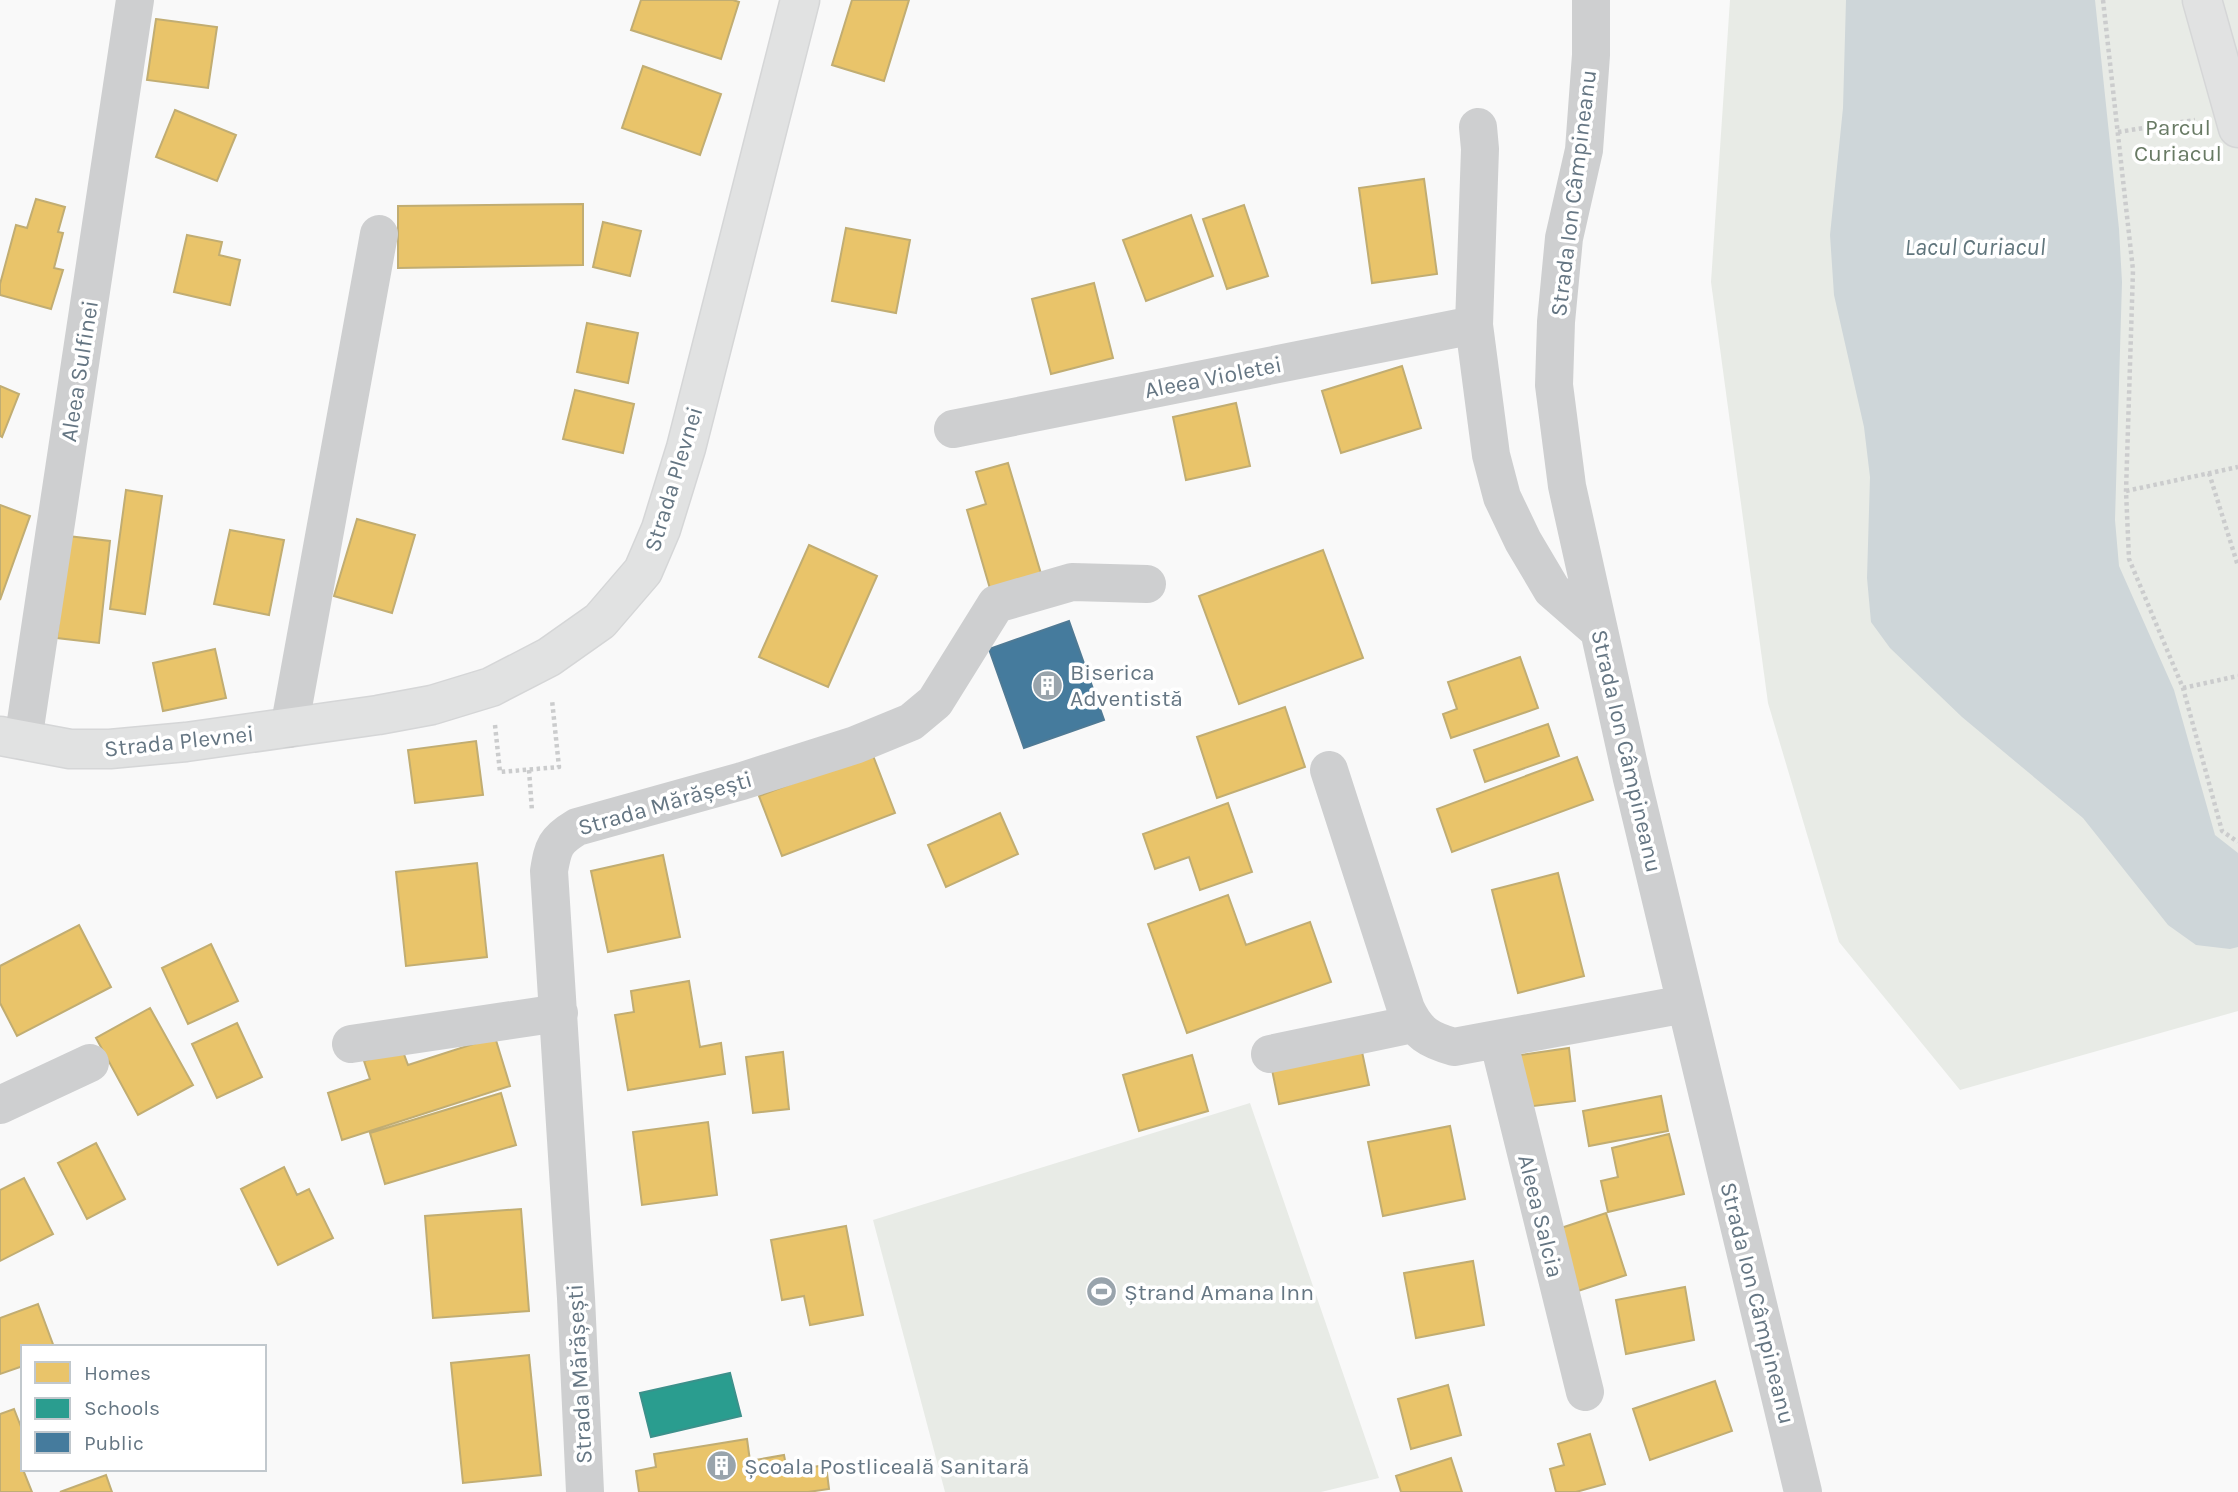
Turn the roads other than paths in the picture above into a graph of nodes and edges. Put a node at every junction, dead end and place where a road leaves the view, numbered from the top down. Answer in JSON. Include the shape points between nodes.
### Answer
{"nodes":[{"id":1,"x":135,"y":0,"type":"edge"},
{"id":2,"x":800,"y":0,"type":"edge"},
{"id":3,"x":1591,"y":0,"type":"edge"},
{"id":4,"x":2202,"y":0,"type":"edge"},
{"id":5,"x":2236,"y":121,"type":"edge"},
{"id":6,"x":1478,"y":127,"type":"dead end"},
{"id":7,"x":379,"y":234,"type":"dead end"},
{"id":8,"x":1474,"y":325,"type":"junction"},
{"id":9,"x":953,"y":429,"type":"dead end"},
{"id":10,"x":1147,"y":584,"type":"dead end"},
{"id":11,"x":1599,"y":631,"type":"junction"},
{"id":12,"x":289,"y":729,"type":"junction"},
{"id":13,"x":12,"y":739,"type":"edge"},
{"id":14,"x":1329,"y":770,"type":"dead end"},
{"id":15,"x":1685,"y":1004,"type":"junction"},
{"id":16,"x":559,"y":1013,"type":"junction"},
{"id":17,"x":1413,"y":1024,"type":"junction"},
{"id":18,"x":1498,"y":1039,"type":"junction"},
{"id":19,"x":351,"y":1044,"type":"dead end"},
{"id":20,"x":1270,"y":1054,"type":"dead end"},
{"id":21,"x":90,"y":1063,"type":"dead end"},
{"id":22,"x":0,"y":1105,"type":"edge"},
{"id":23,"x":1585,"y":1392,"type":"dead end"},
{"id":24,"x":585,"y":1492,"type":"edge"},
{"id":25,"x":1803,"y":1492,"type":"edge"}],
"edges":[{"from":1,"to":13,"type":"street","name":"Aleea Sulfinei"},
{"from":2,"to":12,"type":"main road","name":"Strada Plevnei","via":[[686,448],[662,529],[643,572],[600,621],[549,657],[491,687],[432,705]]},
{"from":3,"to":11,"type":"street","name":"Strada Ion Câmpineanu","via":[[1584,150],[1564,239],[1554,385],[1567,486]]},
{"from":4,"to":5,"type":"main road"},
{"from":6,"to":8,"type":"street"},
{"from":7,"to":12,"type":"street"},
{"from":8,"to":9,"type":"street","name":"Aleea Violetei"},
{"from":8,"to":11,"type":"street","via":[[1491,455],[1502,497],[1552,590]]},
{"from":10,"to":16,"type":"street","name":"Strada Mărășești","via":[[1072,582],[996,604],[935,702],[911,722],[842,749],[565,834],[553,847],[549,871]]},
{"from":11,"to":15,"type":"street","name":"Strada Ion Câmpineanu"},
{"from":12,"to":13,"type":"main road","name":"Strada Plevnei","via":[[110,749]]},
{"from":14,"to":17,"type":"street"},
{"from":15,"to":18,"type":"street"},
{"from":15,"to":25,"type":"street","name":"Strada Ion Câmpineanu"},
{"from":16,"to":19,"type":"street"},
{"from":16,"to":24,"type":"street","name":"Strada Mărășești"},
{"from":17,"to":18,"type":"street","via":[[1432,1041],[1454,1047]]},
{"from":17,"to":20,"type":"street"},
{"from":18,"to":23,"type":"street","name":"Aleea Salcia"},
{"from":21,"to":22,"type":"street"}]}
